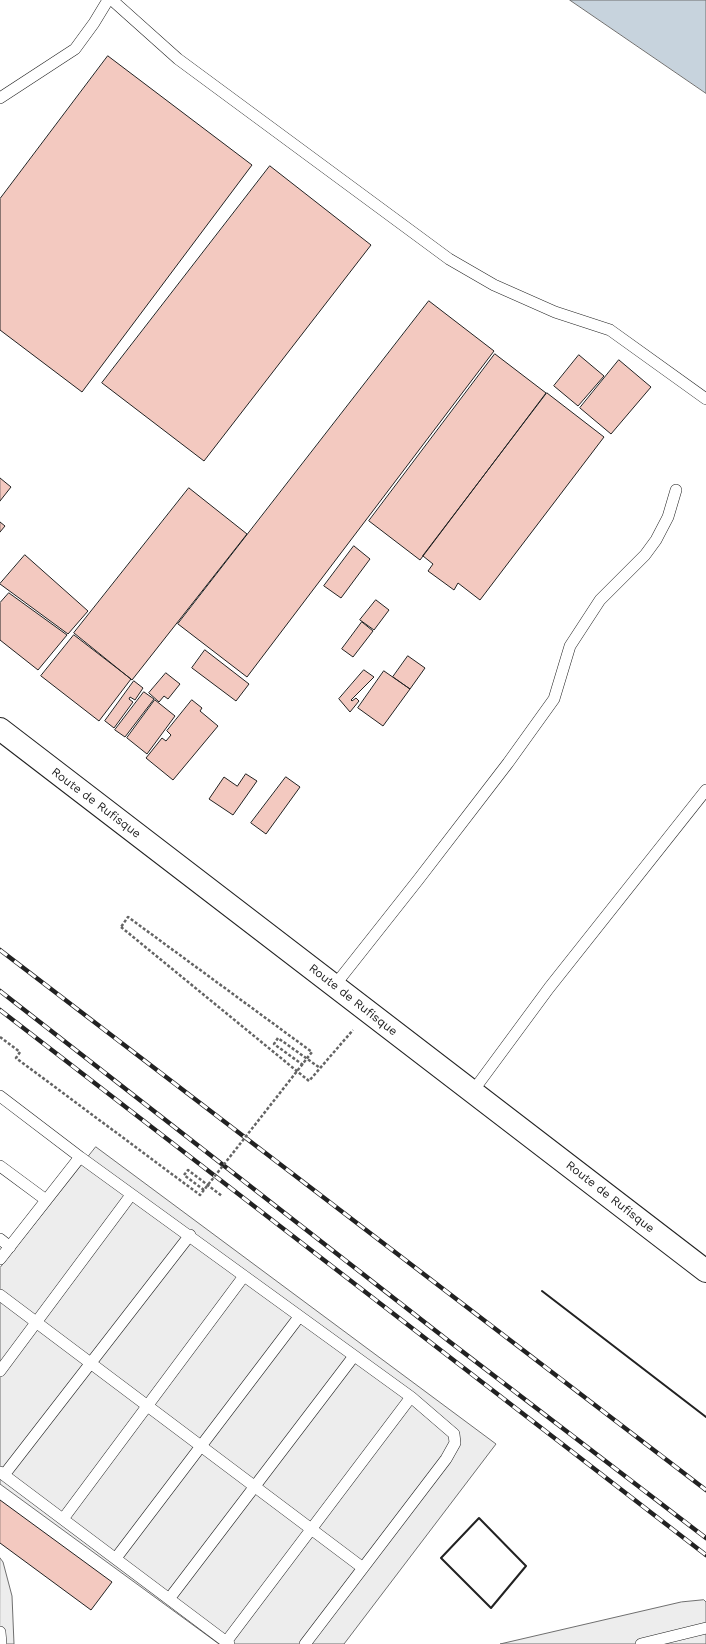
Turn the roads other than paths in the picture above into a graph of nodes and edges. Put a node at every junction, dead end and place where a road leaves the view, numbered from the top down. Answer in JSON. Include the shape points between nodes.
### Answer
{"nodes":[{"id":1,"x":108,"y":0,"type":"edge"},
{"id":2,"x":112,"y":0,"type":"edge"},
{"id":3,"x":0,"y":98,"type":"edge"},
{"id":4,"x":706,"y":399,"type":"edge"},
{"id":5,"x":676,"y":490,"type":"dead end"},
{"id":6,"x":0,"y":729,"type":"edge"},
{"id":7,"x":706,"y":790,"type":"edge"},
{"id":8,"x":335,"y":985,"type":"junction"},
{"id":9,"x":473,"y":1091,"type":"junction"},
{"id":10,"x":0,"y":1096,"type":"edge"},
{"id":11,"x":80,"y":1157,"type":"junction"},
{"id":12,"x":0,"y":1166,"type":"edge"},
{"id":13,"x":131,"y":1195,"type":"junction"},
{"id":14,"x":46,"y":1200,"type":"junction"},
{"id":15,"x":190,"y":1235,"type":"junction"},
{"id":16,"x":0,"y":1239,"type":"edge"},
{"id":17,"x":10,"y":1247,"type":"junction"},
{"id":18,"x":0,"y":1259,"type":"edge"},
{"id":19,"x":706,"y":1271,"type":"edge"},
{"id":20,"x":244,"y":1276,"type":"junction"},
{"id":21,"x":0,"y":1295,"type":"edge"},
{"id":22,"x":299,"y":1317,"type":"junction"},
{"id":23,"x":37,"y":1323,"type":"junction"},
{"id":24,"x":354,"y":1356,"type":"junction"},
{"id":25,"x":90,"y":1364,"type":"junction"},
{"id":26,"x":0,"y":1371,"type":"edge"},
{"id":27,"x":410,"y":1396,"type":"junction"},
{"id":28,"x":148,"y":1405,"type":"junction"},
{"id":29,"x":201,"y":1446,"type":"junction"},
{"id":30,"x":2,"y":1473,"type":"edge"},
{"id":31,"x":255,"y":1487,"type":"junction"},
{"id":32,"x":63,"y":1520,"type":"junction"},
{"id":33,"x":311,"y":1529,"type":"junction"},
{"id":34,"x":116,"y":1558,"type":"junction"},
{"id":35,"x":363,"y":1568,"type":"junction"},
{"id":36,"x":169,"y":1599,"type":"junction"},
{"id":37,"x":706,"y":1628,"type":"edge"},
{"id":38,"x":0,"y":1632,"type":"edge"},
{"id":39,"x":228,"y":1643,"type":"edge"},
{"id":40,"x":1,"y":1644,"type":"edge"},
{"id":41,"x":305,"y":1644,"type":"edge"},
{"id":42,"x":641,"y":1644,"type":"edge"}],
"edges":[{"from":1,"to":3,"type":"lane","via":[[75,49]]},
{"from":2,"to":4,"type":"lane","via":[[178,59],[449,259],[494,285],[555,312],[610,330]]},
{"from":5,"to":8,"type":"lane","via":[[668,517],[656,540],[645,555],[600,600],[570,646],[554,699],[508,763]]},
{"from":6,"to":8,"type":"main road","name":"Route de Rufisque"},
{"from":7,"to":9,"type":"lane","via":[[550,988]]},
{"from":8,"to":9,"type":"main road","name":"Route de Rufisque"},
{"from":9,"to":19,"type":"main road","name":"Route de Rufisque"},
{"from":10,"to":11,"type":"lane"},
{"from":11,"to":13,"type":"lane"},
{"from":11,"to":14,"type":"lane"},
{"from":12,"to":14,"type":"lane"},
{"from":13,"to":15,"type":"lane"},
{"from":13,"to":23,"type":"lane"},
{"from":14,"to":17,"type":"lane"},
{"from":15,"to":20,"type":"lane"},
{"from":15,"to":25,"type":"lane"},
{"from":16,"to":17,"type":"lane"},
{"from":17,"to":18,"type":"lane"},
{"from":20,"to":22,"type":"lane"},
{"from":20,"to":28,"type":"lane"},
{"from":21,"to":23,"type":"lane"},
{"from":22,"to":24,"type":"lane"},
{"from":22,"to":29,"type":"lane"},
{"from":23,"to":25,"type":"lane"},
{"from":23,"to":26,"type":"lane"},
{"from":24,"to":27,"type":"lane"},
{"from":24,"to":31,"type":"lane"},
{"from":25,"to":28,"type":"lane"},
{"from":25,"to":30,"type":"lane"},
{"from":27,"to":33,"type":"lane"},
{"from":27,"to":35,"type":"lane","via":[[451,1430],[455,1443],[446,1459]]},
{"from":28,"to":29,"type":"lane"},
{"from":28,"to":32,"type":"lane"},
{"from":29,"to":31,"type":"lane"},
{"from":29,"to":34,"type":"lane"},
{"from":30,"to":32,"type":"lane"},
{"from":31,"to":33,"type":"lane"},
{"from":31,"to":36,"type":"lane"},
{"from":32,"to":34,"type":"lane"},
{"from":33,"to":35,"type":"lane"},
{"from":33,"to":39,"type":"lane"},
{"from":34,"to":36,"type":"lane"},
{"from":35,"to":41,"type":"lane"},
{"from":36,"to":39,"type":"lane"},
{"from":37,"to":42,"type":"lane"},
{"from":38,"to":40,"type":"lane"}]}
